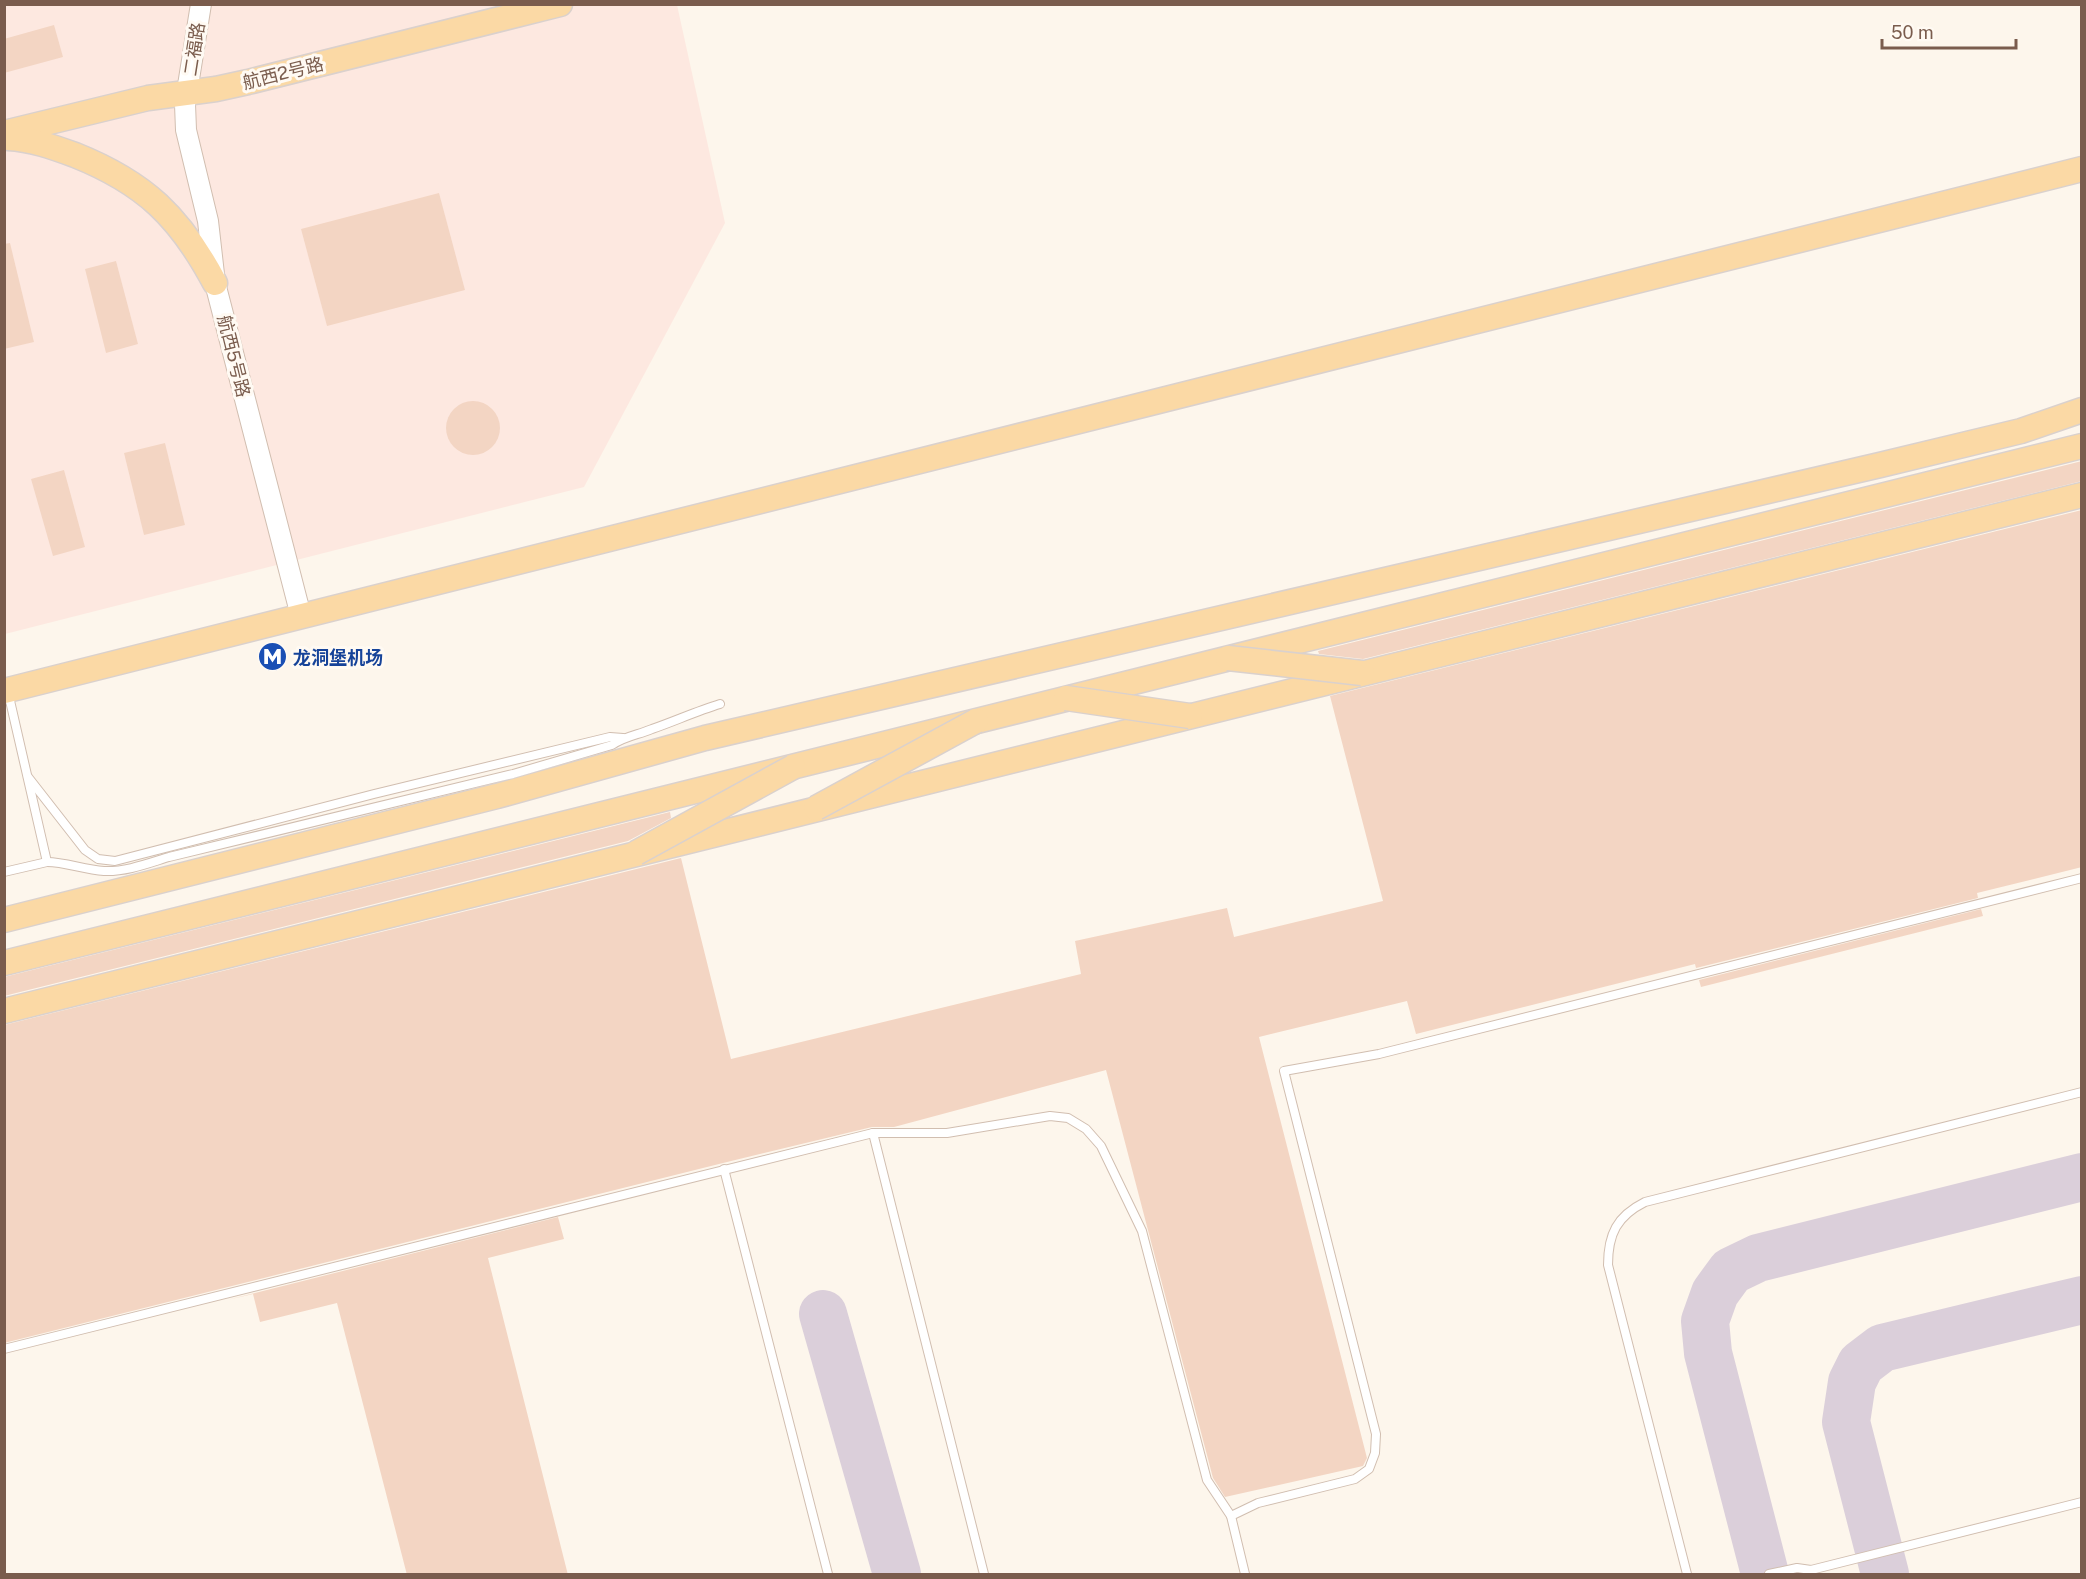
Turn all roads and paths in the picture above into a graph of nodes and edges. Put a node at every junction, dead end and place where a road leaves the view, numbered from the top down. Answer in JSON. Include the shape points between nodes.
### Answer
{"nodes":[{"id":1,"x":201,"y":4,"type":"edge"},
{"id":2,"x":560,"y":4,"type":"edge"},
{"id":3,"x":186,"y":93,"type":"junction"},
{"id":4,"x":4,"y":136,"type":"edge"},
{"id":5,"x":2082,"y":169,"type":"edge"},
{"id":6,"x":215,"y":283,"type":"junction"},
{"id":7,"x":2082,"y":410,"type":"edge"},
{"id":8,"x":2082,"y":446,"type":"edge"},
{"id":9,"x":2082,"y":494,"type":"edge"},
{"id":10,"x":301,"y":616,"type":"junction"},
{"id":11,"x":1228,"y":658,"type":"junction"},
{"id":12,"x":1362,"y":673,"type":"junction"},
{"id":13,"x":6,"y":690,"type":"edge"},
{"id":14,"x":1066,"y":699,"type":"junction"},
{"id":15,"x":720,"y":704,"type":"dead end"},
{"id":16,"x":1190,"y":716,"type":"junction"},
{"id":17,"x":976,"y":721,"type":"junction"},
{"id":18,"x":622,"y":738,"type":"junction"},
{"id":19,"x":793,"y":766,"type":"junction"},
{"id":20,"x":28,"y":777,"type":"junction"},
{"id":21,"x":816,"y":808,"type":"junction"},
{"id":22,"x":636,"y":853,"type":"junction"},
{"id":23,"x":47,"y":862,"type":"junction"},
{"id":24,"x":4,"y":872,"type":"edge"},
{"id":25,"x":2082,"y":878,"type":"edge"},
{"id":26,"x":4,"y":920,"type":"edge"},
{"id":27,"x":4,"y":963,"type":"edge"},
{"id":28,"x":4,"y":1004,"type":"edge"},
{"id":29,"x":4,"y":1011,"type":"edge"},
{"id":30,"x":2082,"y":1092,"type":"edge"},
{"id":31,"x":873,"y":1132,"type":"junction"},
{"id":32,"x":724,"y":1169,"type":"junction"},
{"id":33,"x":4,"y":1349,"type":"edge"},
{"id":34,"x":2082,"y":1503,"type":"edge"},
{"id":35,"x":1231,"y":1516,"type":"junction"},
{"id":36,"x":828,"y":1575,"type":"edge"},
{"id":37,"x":984,"y":1575,"type":"edge"},
{"id":38,"x":1245,"y":1575,"type":"edge"},
{"id":39,"x":1687,"y":1575,"type":"edge"},
{"id":40,"x":1769,"y":1575,"type":"edge"}],
"edges":[{"from":1,"to":3,"type":"street","name":"二福路"},
{"from":2,"to":3,"type":"main road","name":"航西2号路","via":[[248,82]]},
{"from":3,"to":4,"type":"main road","name":"航西2号路","via":[[140,100]]},
{"from":3,"to":6,"type":"street","name":"航西5号路","via":[[186,130],[208,221]]},
{"from":4,"to":6,"type":"main road","via":[[63,151],[134,184],[171,216],[189,238]]},
{"from":5,"to":10,"type":"main road"},
{"from":6,"to":10,"type":"street","name":"航西5号路"},
{"from":7,"to":26,"type":"main road","via":[[2021,430],[1880,465],[705,738],[497,796]]},
{"from":8,"to":11,"type":"main road"},
{"from":9,"to":12,"type":"main road"},
{"from":9,"to":28,"type":"main road"},
{"from":10,"to":13,"type":"main road"},
{"from":11,"to":12,"type":"main road","bridge":true},
{"from":11,"to":14,"type":"main road","bridge":true},
{"from":12,"to":16,"type":"main road","bridge":true},
{"from":13,"to":20,"type":"lane"},
{"from":14,"to":16,"type":"main road","bridge":true},
{"from":14,"to":17,"type":"main road"},
{"from":15,"to":18,"type":"lane"},
{"from":16,"to":21,"type":"main road","bridge":true},
{"from":17,"to":19,"type":"main road","bridge":true},
{"from":17,"to":21,"type":"main road","bridge":true},
{"from":18,"to":20,"type":"lane","via":[[610,737],[503,762],[115,861],[98,859],[85,850]]},
{"from":18,"to":23,"type":"lane","via":[[612,745],[513,774],[136,867],[105,872]]},
{"from":19,"to":22,"type":"main road","bridge":true},
{"from":19,"to":27,"type":"main road"},
{"from":20,"to":23,"type":"lane"},
{"from":21,"to":22,"type":"main road","bridge":true},
{"from":22,"to":29,"type":"main road"},
{"from":23,"to":24,"type":"lane"},
{"from":25,"to":35,"type":"lane","via":[[1379,1054],[1284,1071],[1376,1434],[1374,1453],[1369,1469],[1355,1479],[1258,1503]]},
{"from":30,"to":39,"type":"lane","via":[[1645,1202],[1630,1209],[1608,1246],[1608,1265]]},
{"from":31,"to":32,"type":"lane"},
{"from":31,"to":35,"type":"lane","via":[[947,1133],[1050,1116],[1068,1118],[1086,1129],[1101,1146],[1142,1231],[1207,1480]]},
{"from":31,"to":37,"type":"lane"},
{"from":32,"to":33,"type":"lane"},
{"from":32,"to":36,"type":"lane"},
{"from":34,"to":40,"type":"lane","via":[[1811,1570],[1797,1568]]},
{"from":35,"to":38,"type":"lane"}]}
